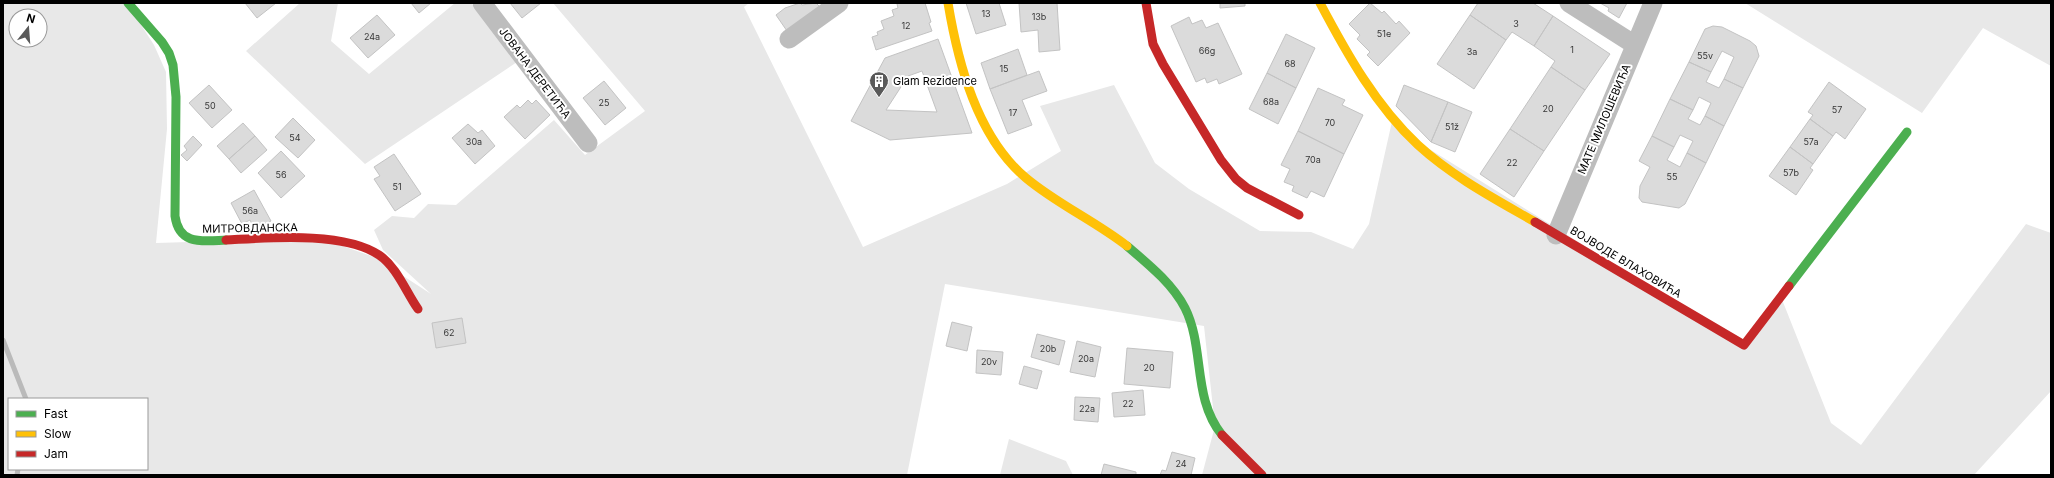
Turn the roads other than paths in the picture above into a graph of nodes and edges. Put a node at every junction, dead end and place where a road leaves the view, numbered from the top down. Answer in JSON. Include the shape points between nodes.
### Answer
{"nodes":[{"id":1,"x":128,"y":3,"type":"edge"},
{"id":2,"x":482,"y":3,"type":"edge"},
{"id":3,"x":839,"y":3,"type":"edge"},
{"id":4,"x":948,"y":3,"type":"edge"},
{"id":5,"x":1146,"y":3,"type":"edge"},
{"id":6,"x":1320,"y":3,"type":"edge"},
{"id":7,"x":1568,"y":3,"type":"edge"},
{"id":8,"x":1653,"y":3,"type":"edge"},
{"id":9,"x":790,"y":39,"type":"dead end"},
{"id":10,"x":1635,"y":45,"type":"junction"},
{"id":11,"x":1907,"y":132,"type":"dead end"},
{"id":12,"x":588,"y":142,"type":"dead end"},
{"id":13,"x":1299,"y":215,"type":"dead end"},
{"id":14,"x":1556,"y":235,"type":"junction"},
{"id":15,"x":418,"y":309,"type":"dead end"},
{"id":16,"x":1262,"y":475,"type":"edge"}],
"edges":[{"from":1,"to":15,"type":"street","name":"МИТРОВДАНСКА","via":[[162,42],[173,65],[176,97],[175,216],[179,232],[190,240],[198,241],[320,238],[358,246],[375,252],[386,261]]},
{"from":2,"to":12,"type":"street","name":"ЈОВАНА ДЕРЕТИЋА"},
{"from":3,"to":9,"type":"street"},
{"from":4,"to":16,"type":"street","via":[[954,41],[961,64],[976,103],[999,146],[1025,177],[1110,233],[1145,262],[1177,295],[1191,320],[1199,378],[1209,415],[1224,438]]},
{"from":5,"to":13,"type":"street","via":[[1153,44],[1220,160],[1247,188]]},
{"from":6,"to":14,"type":"street","name":"ВОЈВОДЕ ВЛАХОВИЋА","via":[[1355,66],[1410,137],[1458,177]]},
{"from":7,"to":10,"type":"street"},
{"from":8,"to":10,"type":"street","name":"МАТЕ МИЛОШЕВИЋА"},
{"from":10,"to":14,"type":"street","name":"МАТЕ МИЛОШЕВИЋА"},
{"from":11,"to":14,"type":"street","name":"ВОЈВОДЕ ВЛАХОВИЋА","via":[[1744,345]]}]}
